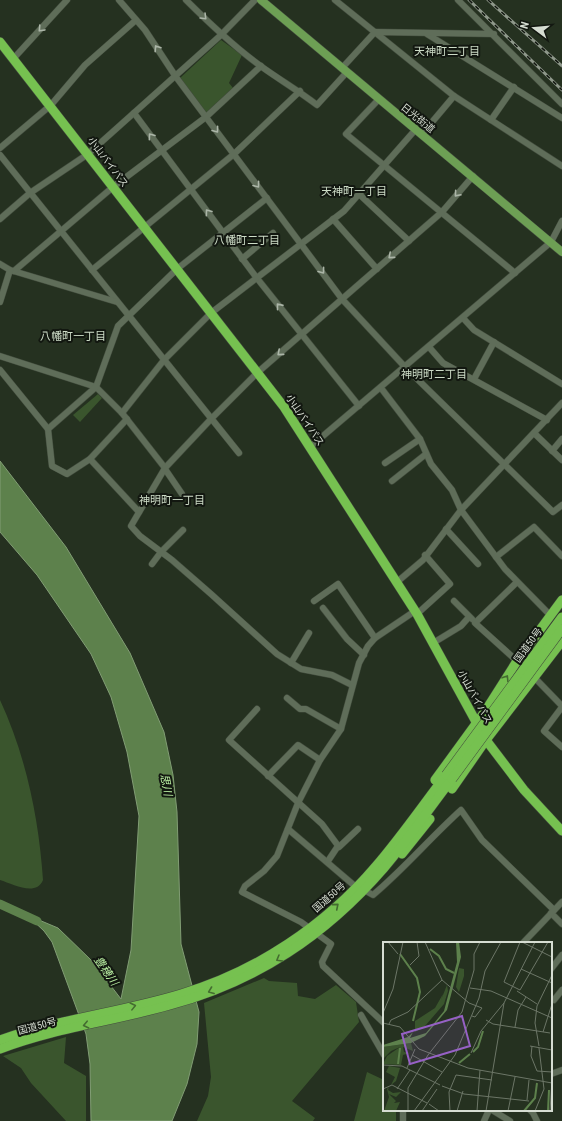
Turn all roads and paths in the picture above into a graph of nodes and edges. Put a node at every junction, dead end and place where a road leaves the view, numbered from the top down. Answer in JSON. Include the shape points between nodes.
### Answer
{"nodes":[{"id":1,"x":67,"y":0,"type":"edge"},
{"id":2,"x":119,"y":0,"type":"edge"},
{"id":3,"x":186,"y":0,"type":"edge"},
{"id":4,"x":255,"y":0,"type":"edge"},
{"id":5,"x":261,"y":0,"type":"edge"},
{"id":6,"x":336,"y":0,"type":"edge"},
{"id":7,"x":458,"y":0,"type":"edge"},
{"id":8,"x":136,"y":20,"type":"junction"},
{"id":9,"x":375,"y":32,"type":"junction"},
{"id":10,"x":426,"y":34,"type":"junction"},
{"id":11,"x":494,"y":34,"type":"junction"},
{"id":12,"x":221,"y":35,"type":"junction"},
{"id":13,"x":0,"y":42,"type":"edge"},
{"id":14,"x":14,"y":58,"type":"junction"},
{"id":15,"x":262,"y":66,"type":"junction"},
{"id":16,"x":345,"y":70,"type":"junction"},
{"id":17,"x":176,"y":77,"type":"junction"},
{"id":18,"x":514,"y":87,"type":"junction"},
{"id":19,"x":300,"y":91,"type":"junction"},
{"id":20,"x":454,"y":96,"type":"junction"},
{"id":21,"x":379,"y":99,"type":"junction"},
{"id":22,"x":562,"y":104,"type":"edge"},
{"id":23,"x":51,"y":105,"type":"junction"},
{"id":24,"x":134,"y":113,"type":"junction"},
{"id":25,"x":206,"y":117,"type":"junction"},
{"id":26,"x":562,"y":118,"type":"edge"},
{"id":27,"x":491,"y":120,"type":"junction"},
{"id":28,"x":419,"y":132,"type":"junction"},
{"id":29,"x":0,"y":148,"type":"edge"},
{"id":30,"x":161,"y":150,"type":"junction"},
{"id":31,"x":88,"y":154,"type":"junction"},
{"id":32,"x":234,"y":154,"type":"junction"},
{"id":33,"x":0,"y":155,"type":"edge"},
{"id":34,"x":384,"y":166,"type":"junction"},
{"id":35,"x":562,"y":166,"type":"edge"},
{"id":36,"x":473,"y":176,"type":"junction"},
{"id":37,"x":113,"y":187,"type":"junction"},
{"id":38,"x":191,"y":190,"type":"junction"},
{"id":39,"x":30,"y":193,"type":"junction"},
{"id":40,"x":359,"y":194,"type":"junction"},
{"id":41,"x":267,"y":198,"type":"junction"},
{"id":42,"x":442,"y":212,"type":"junction"},
{"id":43,"x":0,"y":219,"type":"edge"},
{"id":44,"x":333,"y":219,"type":"junction"},
{"id":45,"x":562,"y":220,"type":"edge"},
{"id":46,"x":144,"y":227,"type":"junction"},
{"id":47,"x":61,"y":231,"type":"junction"},
{"id":48,"x":223,"y":233,"type":"junction"},
{"id":49,"x":273,"y":233,"type":"dead end"},
{"id":50,"x":409,"y":241,"type":"junction"},
{"id":51,"x":551,"y":242,"type":"junction"},
{"id":52,"x":301,"y":244,"type":"junction"},
{"id":53,"x":562,"y":252,"type":"edge"},
{"id":54,"x":242,"y":259,"type":"junction"},
{"id":55,"x":0,"y":264,"type":"edge"},
{"id":56,"x":177,"y":269,"type":"junction"},
{"id":57,"x":377,"y":269,"type":"junction"},
{"id":58,"x":92,"y":270,"type":"junction"},
{"id":59,"x":12,"y":271,"type":"junction"},
{"id":60,"x":515,"y":273,"type":"junction"},
{"id":61,"x":256,"y":278,"type":"junction"},
{"id":62,"x":342,"y":299,"type":"junction"},
{"id":63,"x":0,"y":302,"type":"edge"},
{"id":64,"x":117,"y":302,"type":"junction"},
{"id":65,"x":211,"y":313,"type":"junction"},
{"id":66,"x":128,"y":315,"type":"junction"},
{"id":67,"x":463,"y":318,"type":"junction"},
{"id":68,"x":302,"y":334,"type":"junction"},
{"id":69,"x":494,"y":342,"type":"junction"},
{"id":70,"x":428,"y":347,"type":"junction"},
{"id":71,"x":0,"y":356,"type":"edge"},
{"id":72,"x":164,"y":360,"type":"junction"},
{"id":73,"x":405,"y":367,"type":"junction"},
{"id":74,"x":0,"y":370,"type":"edge"},
{"id":75,"x":257,"y":373,"type":"junction"},
{"id":76,"x":474,"y":379,"type":"junction"},
{"id":77,"x":562,"y":384,"type":"edge"},
{"id":78,"x":96,"y":388,"type":"junction"},
{"id":79,"x":381,"y":388,"type":"junction"},
{"id":80,"x":562,"y":403,"type":"edge"},
{"id":81,"x":359,"y":406,"type":"junction"},
{"id":82,"x":559,"y":412,"type":"edge"},
{"id":83,"x":122,"y":413,"type":"junction"},
{"id":84,"x":126,"y":419,"type":"junction"},
{"id":85,"x":211,"y":419,"type":"junction"},
{"id":86,"x":547,"y":420,"type":"junction"},
{"id":87,"x":48,"y":429,"type":"junction"},
{"id":88,"x":534,"y":433,"type":"junction"},
{"id":89,"x":420,"y":439,"type":"junction"},
{"id":90,"x":562,"y":439,"type":"edge"},
{"id":91,"x":310,"y":447,"type":"junction"},
{"id":92,"x":552,"y":451,"type":"junction"},
{"id":93,"x":239,"y":453,"type":"dead end"},
{"id":94,"x":426,"y":454,"type":"junction"},
{"id":95,"x":90,"y":459,"type":"junction"},
{"id":96,"x":562,"y":460,"type":"edge"},
{"id":97,"x":385,"y":463,"type":"dead end"},
{"id":98,"x":505,"y":464,"type":"junction"},
{"id":99,"x":165,"y":468,"type":"junction"},
{"id":100,"x":392,"y":481,"type":"dead end"},
{"id":101,"x":182,"y":494,"type":"dead end"},
{"id":102,"x":562,"y":505,"type":"edge"},
{"id":103,"x":461,"y":510,"type":"junction"},
{"id":104,"x":139,"y":512,"type":"junction"},
{"id":105,"x":446,"y":529,"type":"junction"},
{"id":106,"x":183,"y":530,"type":"dead end"},
{"id":107,"x":161,"y":552,"type":"junction"},
{"id":108,"x":424,"y":555,"type":"junction"},
{"id":109,"x":562,"y":556,"type":"edge"},
{"id":110,"x":496,"y":557,"type":"junction"},
{"id":111,"x":152,"y":564,"type":"dead end"},
{"id":112,"x":478,"y":564,"type":"dead end"},
{"id":113,"x":397,"y":582,"type":"junction"},
{"id":114,"x":517,"y":582,"type":"junction"},
{"id":115,"x":562,"y":600,"type":"edge"},
{"id":116,"x":314,"y":601,"type":"dead end"},
{"id":117,"x":454,"y":601,"type":"dead end"},
{"id":118,"x":323,"y":608,"type":"dead end"},
{"id":119,"x":416,"y":612,"type":"junction"},
{"id":120,"x":550,"y":615,"type":"junction"},
{"id":121,"x":469,"y":617,"type":"junction"},
{"id":122,"x":562,"y":617,"type":"edge"},
{"id":123,"x":476,"y":623,"type":"junction"},
{"id":124,"x":562,"y":629,"type":"edge"},
{"id":125,"x":309,"y":633,"type":"dead end"},
{"id":126,"x":374,"y":638,"type":"junction"},
{"id":127,"x":433,"y":643,"type":"junction"},
{"id":128,"x":561,"y":645,"type":"edge"},
{"id":129,"x":364,"y":655,"type":"junction"},
{"id":130,"x":517,"y":661,"type":"junction"},
{"id":131,"x":291,"y":663,"type":"junction"},
{"id":132,"x":534,"y":677,"type":"junction"},
{"id":133,"x":352,"y":685,"type":"junction"},
{"id":134,"x":287,"y":698,"type":"dead end"},
{"id":135,"x":562,"y":706,"type":"edge"},
{"id":136,"x":257,"y":709,"type":"dead end"},
{"id":137,"x":477,"y":722,"type":"junction"},
{"id":138,"x":341,"y":729,"type":"junction"},
{"id":139,"x":486,"y":740,"type":"junction"},
{"id":140,"x":562,"y":747,"type":"edge"},
{"id":141,"x":320,"y":760,"type":"junction"},
{"id":142,"x":268,"y":776,"type":"junction"},
{"id":143,"x":449,"y":777,"type":"junction"},
{"id":144,"x":298,"y":803,"type":"junction"},
{"id":145,"x":288,"y":829,"type":"junction"},
{"id":146,"x":358,"y":829,"type":"dead end"},
{"id":147,"x":562,"y":829,"type":"edge"},
{"id":148,"x":338,"y":846,"type":"junction"},
{"id":149,"x":328,"y":861,"type":"junction"},
{"id":150,"x":385,"y":867,"type":"junction"},
{"id":151,"x":360,"y":886,"type":"junction"},
{"id":152,"x":562,"y":902,"type":"edge"},
{"id":153,"x":553,"y":911,"type":"junction"},
{"id":154,"x":562,"y":924,"type":"edge"},
{"id":155,"x":310,"y":927,"type":"junction"},
{"id":156,"x":318,"y":933,"type":"junction"},
{"id":157,"x":524,"y":942,"type":"edge"},
{"id":158,"x":562,"y":955,"type":"edge"},
{"id":159,"x":552,"y":968,"type":"edge"},
{"id":160,"x":246,"y":973,"type":"junction"},
{"id":161,"x":562,"y":990,"type":"edge"},
{"id":162,"x":554,"y":1000,"type":"dead end"},
{"id":163,"x":361,"y":1016,"type":"dead end"},
{"id":164,"x":383,"y":1022,"type":"edge"},
{"id":165,"x":0,"y":1040,"type":"edge"},
{"id":166,"x":0,"y":1049,"type":"edge"},
{"id":167,"x":383,"y":1053,"type":"edge"},
{"id":168,"x":403,"y":1111,"type":"edge"},
{"id":169,"x":490,"y":1111,"type":"edge"},
{"id":170,"x":493,"y":1111,"type":"edge"},
{"id":171,"x":531,"y":1111,"type":"edge"},
{"id":172,"x":402,"y":1121,"type":"edge"},
{"id":173,"x":484,"y":1121,"type":"edge"},
{"id":174,"x":510,"y":1121,"type":"edge"},
{"id":175,"x":537,"y":1121,"type":"edge"}],
"edges":[{"from":1,"to":14,"type":"street","one_way":true},
{"from":2,"to":8,"type":"street"},
{"from":3,"to":12,"type":"street","one_way":true},
{"from":4,"to":12,"type":"street"},
{"from":5,"to":16,"type":"main road","name":"日光街道"},
{"from":6,"to":9,"type":"street"},
{"from":7,"to":11,"type":"street"},
{"from":17,"to":8,"type":"street","one_way":true},
{"from":8,"to":23,"type":"street","via":[[85,65]]},
{"from":9,"to":10,"type":"street"},
{"from":9,"to":16,"type":"street"},
{"from":9,"to":20,"type":"street"},
{"from":10,"to":11,"type":"street"},
{"from":10,"to":18,"type":"street"},
{"from":11,"to":22,"type":"street"},
{"from":12,"to":15,"type":"street"},
{"from":12,"to":17,"type":"street"},
{"from":13,"to":14,"type":"highway","name":"小山バイパス"},
{"from":14,"to":23,"type":"highway","name":"小山バイパス"},
{"from":15,"to":19,"type":"street"},
{"from":15,"to":25,"type":"street"},
{"from":16,"to":19,"type":"street","via":[[317,105]]},
{"from":16,"to":21,"type":"main road","name":"日光街道"},
{"from":17,"to":24,"type":"street"},
{"from":17,"to":25,"type":"street"},
{"from":18,"to":26,"type":"street"},
{"from":18,"to":27,"type":"street"},
{"from":19,"to":32,"type":"street"},
{"from":20,"to":27,"type":"street"},
{"from":20,"to":28,"type":"street"},
{"from":21,"to":28,"type":"main road","name":"日光街道"},
{"from":21,"to":34,"type":"street","via":[[346,134]]},
{"from":23,"to":29,"type":"street"},
{"from":23,"to":31,"type":"highway","name":"小山バイパス"},
{"from":30,"to":24,"type":"street","one_way":true},
{"from":24,"to":31,"type":"street"},
{"from":25,"to":30,"type":"street"},
{"from":25,"to":32,"type":"street","one_way":true},
{"from":27,"to":35,"type":"street"},
{"from":28,"to":34,"type":"street"},
{"from":28,"to":36,"type":"main road","name":"日光街道"},
{"from":30,"to":37,"type":"street"},
{"from":30,"to":38,"type":"street"},
{"from":31,"to":37,"type":"highway","name":"小山バイパス"},
{"from":31,"to":39,"type":"street"},
{"from":32,"to":38,"type":"street"},
{"from":32,"to":41,"type":"street","one_way":true},
{"from":33,"to":39,"type":"street"},
{"from":34,"to":40,"type":"street"},
{"from":34,"to":42,"type":"street"},
{"from":36,"to":42,"type":"street","one_way":true},
{"from":36,"to":51,"type":"main road","name":"日光街道"},
{"from":37,"to":46,"type":"highway","name":"小山バイパス"},
{"from":37,"to":47,"type":"street"},
{"from":38,"to":46,"type":"street"},
{"from":48,"to":38,"type":"street","one_way":true},
{"from":39,"to":43,"type":"street"},
{"from":39,"to":47,"type":"street"},
{"from":40,"to":44,"type":"street"},
{"from":40,"to":50,"type":"street"},
{"from":41,"to":48,"type":"street"},
{"from":41,"to":52,"type":"street"},
{"from":42,"to":50,"type":"street"},
{"from":42,"to":60,"type":"street"},
{"from":44,"to":52,"type":"street"},
{"from":44,"to":57,"type":"street"},
{"from":45,"to":51,"type":"street"},
{"from":46,"to":56,"type":"highway","name":"小山バイパス"},
{"from":46,"to":58,"type":"street"},
{"from":47,"to":58,"type":"street"},
{"from":47,"to":59,"type":"street"},
{"from":48,"to":54,"type":"street"},
{"from":48,"to":56,"type":"street"},
{"from":49,"to":54,"type":"street"},
{"from":50,"to":57,"type":"street","one_way":true},
{"from":51,"to":53,"type":"main road","name":"日光街道"},
{"from":51,"to":60,"type":"street"},
{"from":52,"to":61,"type":"street"},
{"from":52,"to":62,"type":"street","one_way":true},
{"from":54,"to":61,"type":"street"},
{"from":55,"to":59,"type":"street"},
{"from":56,"to":65,"type":"highway","name":"小山バイパス"},
{"from":56,"to":66,"type":"street"},
{"from":57,"to":62,"type":"street"},
{"from":58,"to":64,"type":"street"},
{"from":59,"to":63,"type":"street"},
{"from":59,"to":64,"type":"street"},
{"from":60,"to":67,"type":"street"},
{"from":61,"to":65,"type":"street"},
{"from":68,"to":61,"type":"street","one_way":true},
{"from":62,"to":68,"type":"street"},
{"from":62,"to":73,"type":"street"},
{"from":64,"to":66,"type":"street"},
{"from":65,"to":72,"type":"street"},
{"from":65,"to":75,"type":"highway","name":"小山バイパス"},
{"from":66,"to":72,"type":"street"},
{"from":66,"to":78,"type":"street","via":[[118,326]]},
{"from":67,"to":69,"type":"street","via":[[474,330]]},
{"from":67,"to":70,"type":"street"},
{"from":68,"to":75,"type":"street","one_way":true},
{"from":68,"to":81,"type":"street"},
{"from":69,"to":76,"type":"street"},
{"from":69,"to":77,"type":"street"},
{"from":70,"to":73,"type":"street"},
{"from":70,"to":76,"type":"street","via":[[443,363]]},
{"from":71,"to":78,"type":"street"},
{"from":72,"to":83,"type":"street"},
{"from":72,"to":85,"type":"street"},
{"from":73,"to":79,"type":"street"},
{"from":73,"to":98,"type":"street"},
{"from":74,"to":87,"type":"street"},
{"from":75,"to":85,"type":"street"},
{"from":75,"to":91,"type":"highway","name":"小山バイパス","via":[[284,407]]},
{"from":76,"to":86,"type":"street"},
{"from":78,"to":83,"type":"street"},
{"from":78,"to":87,"type":"street"},
{"from":79,"to":81,"type":"street"},
{"from":79,"to":89,"type":"street"},
{"from":80,"to":82,"type":"street"},
{"from":81,"to":91,"type":"street"},
{"from":82,"to":86,"type":"street"},
{"from":83,"to":84,"type":"street"},
{"from":84,"to":95,"type":"street"},
{"from":84,"to":99,"type":"street"},
{"from":85,"to":93,"type":"street"},
{"from":85,"to":99,"type":"street"},
{"from":86,"to":88,"type":"street"},
{"from":87,"to":95,"type":"street","via":[[52,466],[67,474]]},
{"from":88,"to":92,"type":"street"},
{"from":88,"to":98,"type":"street"},
{"from":89,"to":94,"type":"street"},
{"from":89,"to":97,"type":"street"},
{"from":90,"to":92,"type":"street"},
{"from":91,"to":113,"type":"highway","name":"小山バイパス"},
{"from":92,"to":96,"type":"street"},
{"from":94,"to":100,"type":"street"},
{"from":94,"to":103,"type":"street","via":[[452,490]]},
{"from":95,"to":104,"type":"street"},
{"from":98,"to":102,"type":"street","via":[[553,512]]},
{"from":98,"to":103,"type":"street"},
{"from":99,"to":101,"type":"street"},
{"from":99,"to":104,"type":"street"},
{"from":103,"to":105,"type":"street"},
{"from":103,"to":110,"type":"street"},
{"from":104,"to":107,"type":"street","via":[[131,526]]},
{"from":105,"to":108,"type":"street"},
{"from":105,"to":112,"type":"street"},
{"from":106,"to":107,"type":"street","via":[[176,540]]},
{"from":107,"to":111,"type":"street"},
{"from":107,"to":131,"type":"street","via":[[277,654]]},
{"from":108,"to":113,"type":"street","via":[[423,560]]},
{"from":108,"to":119,"type":"street","via":[[450,584]]},
{"from":109,"to":110,"type":"street","via":[[534,527]]},
{"from":110,"to":114,"type":"street"},
{"from":113,"to":119,"type":"highway","name":"小山バイパス"},
{"from":114,"to":120,"type":"street"},
{"from":114,"to":123,"type":"street"},
{"from":115,"to":120,"type":"highway"},
{"from":116,"to":126,"type":"street","via":[[338,584]]},
{"from":117,"to":121,"type":"street"},
{"from":118,"to":129,"type":"street","via":[[346,638]]},
{"from":119,"to":126,"type":"street"},
{"from":119,"to":127,"type":"highway","name":"小山バイパス"},
{"from":120,"to":130,"type":"highway"},
{"from":121,"to":123,"type":"street"},
{"from":121,"to":127,"type":"street","via":[[461,626]]},
{"from":122,"to":143,"type":"highway","name":"国道50号","bridge":true},
{"from":123,"to":130,"type":"street"},
{"from":124,"to":143,"type":"highway","name":"国道50号","bridge":true},
{"from":125,"to":131,"type":"street"},
{"from":126,"to":129,"type":"street"},
{"from":127,"to":137,"type":"highway","name":"小山バイパス"},
{"from":128,"to":132,"type":"highway"},
{"from":129,"to":133,"type":"street"},
{"from":137,"to":130,"type":"highway","one_way":true},
{"from":131,"to":133,"type":"street","via":[[301,669],[332,675]]},
{"from":132,"to":135,"type":"street"},
{"from":132,"to":139,"type":"highway"},
{"from":133,"to":138,"type":"street"},
{"from":134,"to":138,"type":"street","via":[[300,709],[306,709]]},
{"from":135,"to":140,"type":"street","via":[[544,731]]},
{"from":136,"to":142,"type":"street","via":[[229,740]]},
{"from":137,"to":139,"type":"highway","name":"小山バイパス"},
{"from":137,"to":151,"type":"highway"},
{"from":138,"to":141,"type":"street"},
{"from":139,"to":147,"type":"highway","name":"小山バイパス","via":[[524,790]]},
{"from":139,"to":150,"type":"highway","via":[[412,843],[400,857]]},
{"from":141,"to":142,"type":"street","via":[[298,745]]},
{"from":141,"to":144,"type":"street"},
{"from":142,"to":144,"type":"street"},
{"from":143,"to":150,"type":"highway","name":"国道50号"},
{"from":143,"to":151,"type":"highway","name":"国道50号"},
{"from":144,"to":145,"type":"street"},
{"from":144,"to":148,"type":"street","via":[[322,824]]},
{"from":145,"to":149,"type":"street"},
{"from":145,"to":155,"type":"street","via":[[277,856],[264,872],[245,886],[242,892]]},
{"from":146,"to":148,"type":"street"},
{"from":148,"to":149,"type":"street"},
{"from":149,"to":151,"type":"street"},
{"from":150,"to":151,"type":"highway","name":"国道50号"},
{"from":151,"to":153,"type":"street","via":[[373,895],[461,810],[482,840]]},
{"from":155,"to":151,"type":"highway","name":"国道50号","one_way":true},
{"from":151,"to":156,"type":"highway","name":"国道50号","via":[[341,914]]},
{"from":152,"to":153,"type":"street"},
{"from":153,"to":154,"type":"street"},
{"from":153,"to":157,"type":"street"},
{"from":155,"to":156,"type":"street"},
{"from":155,"to":160,"type":"highway","name":"国道50号"},
{"from":156,"to":160,"type":"highway","name":"国道50号","one_way":true,"via":[[288,954]]},
{"from":156,"to":164,"type":"street","via":[[331,944],[322,962],[323,966]]},
{"from":158,"to":159,"type":"street"},
{"from":165,"to":160,"type":"highway","name":"国道50号","one_way":true,"via":[[50,1025],[183,993]]},
{"from":160,"to":166,"type":"highway","name":"国道50号","one_way":true,"via":[[177,1003],[30,1039]]},
{"from":161,"to":162,"type":"street"},
{"from":163,"to":167,"type":"street"},
{"from":168,"to":172,"type":"street"},
{"from":169,"to":173,"type":"street"},
{"from":170,"to":174,"type":"street"},
{"from":171,"to":175,"type":"street"}]}
